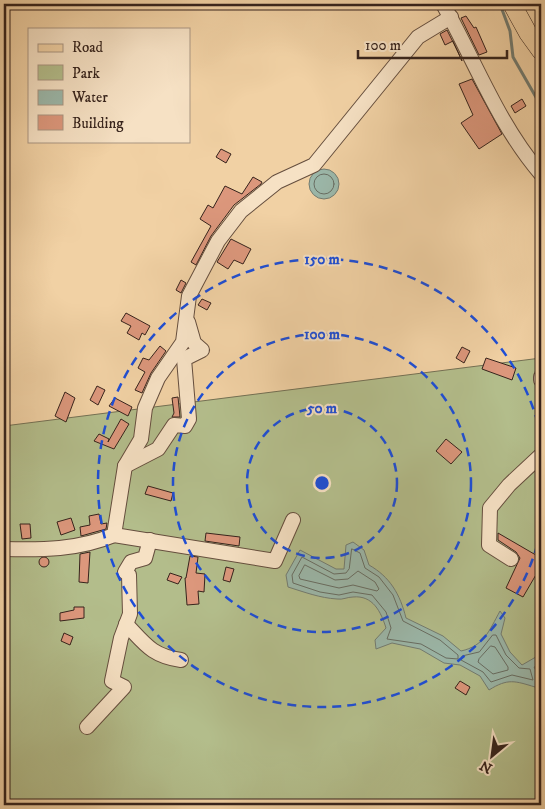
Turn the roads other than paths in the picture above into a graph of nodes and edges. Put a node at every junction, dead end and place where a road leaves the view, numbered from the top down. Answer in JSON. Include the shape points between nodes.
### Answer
{"nodes":[{"id":1,"x":443,"y":4,"type":"edge"},
{"id":2,"x":512,"y":4,"type":"edge"},
{"id":3,"x":525,"y":4,"type":"edge"},
{"id":4,"x":451,"y":18,"type":"junction"},
{"id":5,"x":541,"y":31,"type":"edge"},
{"id":6,"x":541,"y":51,"type":"edge"},
{"id":7,"x":541,"y":174,"type":"edge"},
{"id":8,"x":186,"y":317,"type":"junction"},
{"id":9,"x":541,"y":455,"type":"edge"},
{"id":10,"x":125,"y":466,"type":"junction"},
{"id":11,"x":292,"y":520,"type":"dead end"},
{"id":12,"x":114,"y":535,"type":"junction"},
{"id":13,"x":150,"y":540,"type":"junction"},
{"id":14,"x":4,"y":549,"type":"edge"},
{"id":15,"x":511,"y":559,"type":"dead end"},
{"id":16,"x":126,"y":624,"type":"junction"},
{"id":17,"x":181,"y":660,"type":"dead end"},
{"id":18,"x":87,"y":727,"type":"dead end"}],
"edges":[{"from":1,"to":4,"type":"street"},
{"from":2,"to":6,"type":"main road"},
{"from":3,"to":5,"type":"main road"},
{"from":4,"to":7,"type":"street","via":[[506,123]]},
{"from":4,"to":8,"type":"street","via":[[418,37],[314,165],[277,182],[241,211],[218,241],[193,288]]},
{"from":8,"to":10,"type":"street","via":[[183,342],[158,378],[145,408],[141,439]]},
{"from":8,"to":10,"type":"street","via":[[194,343],[202,350],[184,360],[190,419],[185,426],[174,425],[158,449]]},
{"from":9,"to":15,"type":"street","via":[[490,508],[489,545]]},
{"from":10,"to":12,"type":"street"},
{"from":11,"to":13,"type":"street","via":[[275,561]]},
{"from":12,"to":13,"type":"street"},
{"from":12,"to":14,"type":"street","via":[[59,550]]},
{"from":13,"to":16,"type":"street","via":[[145,558],[131,562],[126,572],[130,594],[130,614]]},
{"from":16,"to":17,"type":"street","via":[[149,648],[163,657]]},
{"from":16,"to":18,"type":"street","via":[[112,681],[124,687]]}]}
